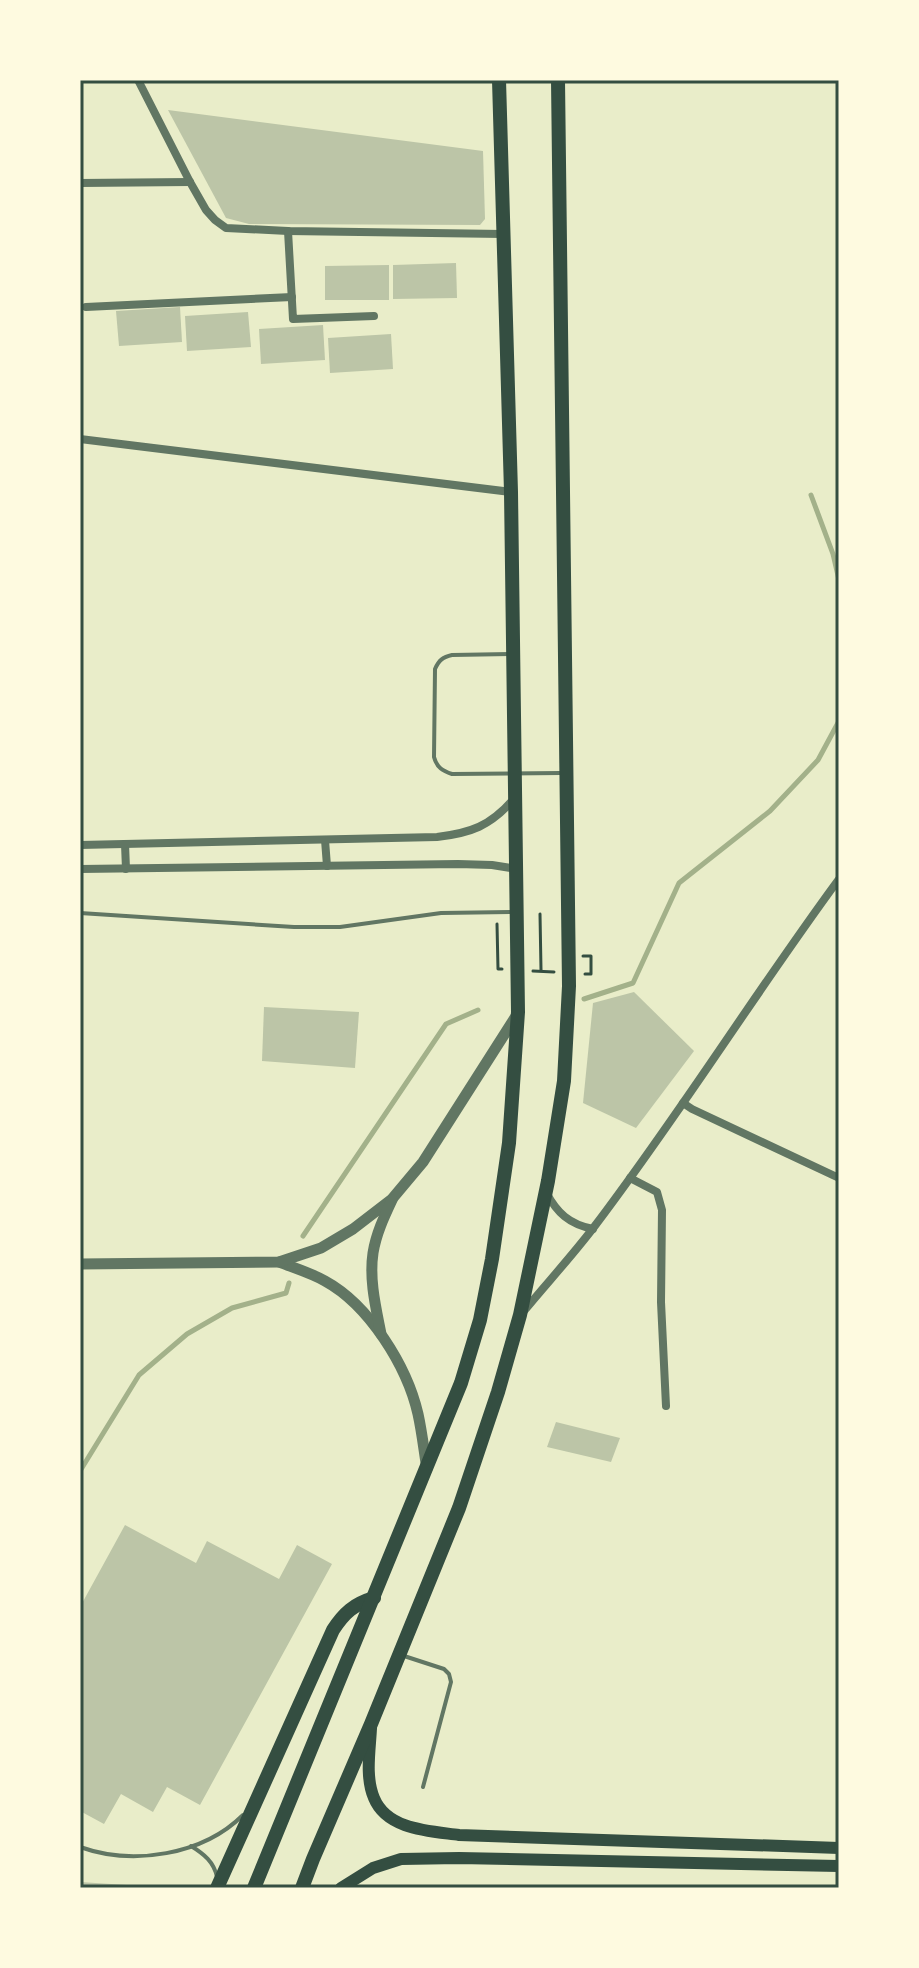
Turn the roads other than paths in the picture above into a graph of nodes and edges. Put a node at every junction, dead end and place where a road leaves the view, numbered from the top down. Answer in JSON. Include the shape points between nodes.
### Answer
{"nodes":[{"id":1,"x":138,"y":80,"type":"edge"},
{"id":2,"x":499,"y":80,"type":"edge"},
{"id":3,"x":558,"y":80,"type":"edge"},
{"id":4,"x":190,"y":182,"type":"junction"},
{"id":5,"x":80,"y":183,"type":"edge"},
{"id":6,"x":288,"y":231,"type":"junction"},
{"id":7,"x":503,"y":234,"type":"junction"},
{"id":8,"x":292,"y":297,"type":"junction"},
{"id":9,"x":86,"y":307,"type":"dead end"},
{"id":10,"x":374,"y":316,"type":"dead end"},
{"id":11,"x":80,"y":439,"type":"edge"},
{"id":12,"x":511,"y":492,"type":"junction"},
{"id":13,"x":514,"y":654,"type":"junction"},
{"id":14,"x":566,"y":772,"type":"junction"},
{"id":15,"x":516,"y":774,"type":"junction"},
{"id":16,"x":517,"y":796,"type":"junction"},
{"id":17,"x":325,"y":840,"type":"junction"},
{"id":18,"x":125,"y":844,"type":"junction"},
{"id":19,"x":80,"y":845,"type":"edge"},
{"id":20,"x":327,"y":866,"type":"junction"},
{"id":21,"x":80,"y":869,"type":"edge"},
{"id":22,"x":126,"y":869,"type":"junction"},
{"id":23,"x":517,"y":869,"type":"junction"},
{"id":24,"x":839,"y":879,"type":"edge"},
{"id":25,"x":516,"y":912,"type":"junction"},
{"id":26,"x":80,"y":913,"type":"edge"},
{"id":27,"x":518,"y":1012,"type":"junction"},
{"id":28,"x":683,"y":1103,"type":"junction"},
{"id":29,"x":630,"y":1178,"type":"junction"},
{"id":30,"x":839,"y":1178,"type":"edge"},
{"id":31,"x":546,"y":1192,"type":"junction"},
{"id":32,"x":392,"y":1199,"type":"junction"},
{"id":33,"x":593,"y":1229,"type":"junction"},
{"id":34,"x":279,"y":1262,"type":"junction"},
{"id":35,"x":80,"y":1264,"type":"edge"},
{"id":36,"x":520,"y":1315,"type":"junction"},
{"id":37,"x":382,"y":1336,"type":"junction"},
{"id":38,"x":666,"y":1406,"type":"dead end"},
{"id":39,"x":427,"y":1469,"type":"junction"},
{"id":40,"x":374,"y":1598,"type":"junction"},
{"id":41,"x":399,"y":1655,"type":"junction"},
{"id":42,"x":371,"y":1724,"type":"junction"},
{"id":43,"x":423,"y":1787,"type":"dead end"},
{"id":44,"x":254,"y":1805,"type":"junction"},
{"id":45,"x":191,"y":1846,"type":"junction"},
{"id":46,"x":80,"y":1847,"type":"edge"},
{"id":47,"x":839,"y":1848,"type":"edge"},
{"id":48,"x":839,"y":1866,"type":"edge"},
{"id":49,"x":218,"y":1885,"type":"edge"},
{"id":50,"x":254,"y":1888,"type":"edge"},
{"id":51,"x":302,"y":1888,"type":"edge"},
{"id":52,"x":341,"y":1888,"type":"edge"}],
"edges":[{"from":1,"to":4,"type":"street"},
{"from":2,"to":7,"type":"highway"},
{"from":3,"to":14,"type":"highway"},
{"from":4,"to":5,"type":"street"},
{"from":4,"to":6,"type":"street","via":[[206,210],[226,228]]},
{"from":6,"to":7,"type":"street"},
{"from":6,"to":8,"type":"street"},
{"from":7,"to":12,"type":"highway"},
{"from":8,"to":9,"type":"street"},
{"from":8,"to":10,"type":"street","via":[[293,319]]},
{"from":11,"to":12,"type":"street"},
{"from":12,"to":13,"type":"highway"},
{"from":13,"to":15,"type":"highway"},
{"from":13,"to":15,"type":"lane","via":[[452,655],[438,661],[434,757],[452,774]]},
{"from":14,"to":15,"type":"lane"},
{"from":14,"to":31,"type":"highway","via":[[569,986],[564,1081]]},
{"from":15,"to":16,"type":"highway"},
{"from":16,"to":17,"type":"street","via":[[498,817],[458,835]]},
{"from":16,"to":23,"type":"highway"},
{"from":17,"to":18,"type":"street"},
{"from":17,"to":20,"type":"street"},
{"from":18,"to":19,"type":"street"},
{"from":18,"to":22,"type":"street"},
{"from":20,"to":22,"type":"street"},
{"from":20,"to":23,"type":"street","via":[[458,864]]},
{"from":21,"to":22,"type":"street"},
{"from":23,"to":25,"type":"highway"},
{"from":24,"to":28,"type":"street"},
{"from":25,"to":26,"type":"lane","via":[[441,913],[340,927]]},
{"from":25,"to":27,"type":"highway"},
{"from":27,"to":32,"type":"street","via":[[423,1162]]},
{"from":27,"to":39,"type":"highway","via":[[509,1143],[480,1320]]},
{"from":28,"to":29,"type":"street"},
{"from":28,"to":30,"type":"street"},
{"from":29,"to":33,"type":"street"},
{"from":29,"to":38,"type":"street","via":[[657,1192],[662,1210]]},
{"from":31,"to":33,"type":"street","via":[[559,1214]]},
{"from":31,"to":36,"type":"highway"},
{"from":32,"to":34,"type":"street","via":[[321,1248]]},
{"from":32,"to":37,"type":"street","via":[[373,1254]]},
{"from":33,"to":36,"type":"street"},
{"from":34,"to":35,"type":"street"},
{"from":34,"to":37,"type":"street","via":[[326,1281],[357,1305]]},
{"from":36,"to":41,"type":"highway","via":[[459,1508]]},
{"from":37,"to":39,"type":"street","via":[[417,1411]]},
{"from":39,"to":40,"type":"highway"},
{"from":40,"to":44,"type":"highway","via":[[350,1608],[333,1630]]},
{"from":40,"to":50,"type":"highway"},
{"from":41,"to":42,"type":"highway"},
{"from":41,"to":43,"type":"lane","via":[[444,1669],[451,1682]]},
{"from":42,"to":47,"type":"main road","via":[[374,1799],[385,1814],[425,1831]]},
{"from":42,"to":51,"type":"highway"},
{"from":44,"to":45,"type":"lane","via":[[227,1829]]},
{"from":44,"to":49,"type":"highway"},
{"from":45,"to":46,"type":"lane","via":[[143,1856]]},
{"from":45,"to":49,"type":"lane","via":[[210,1860]]},
{"from":48,"to":52,"type":"main road","via":[[401,1859],[373,1868]]}]}
